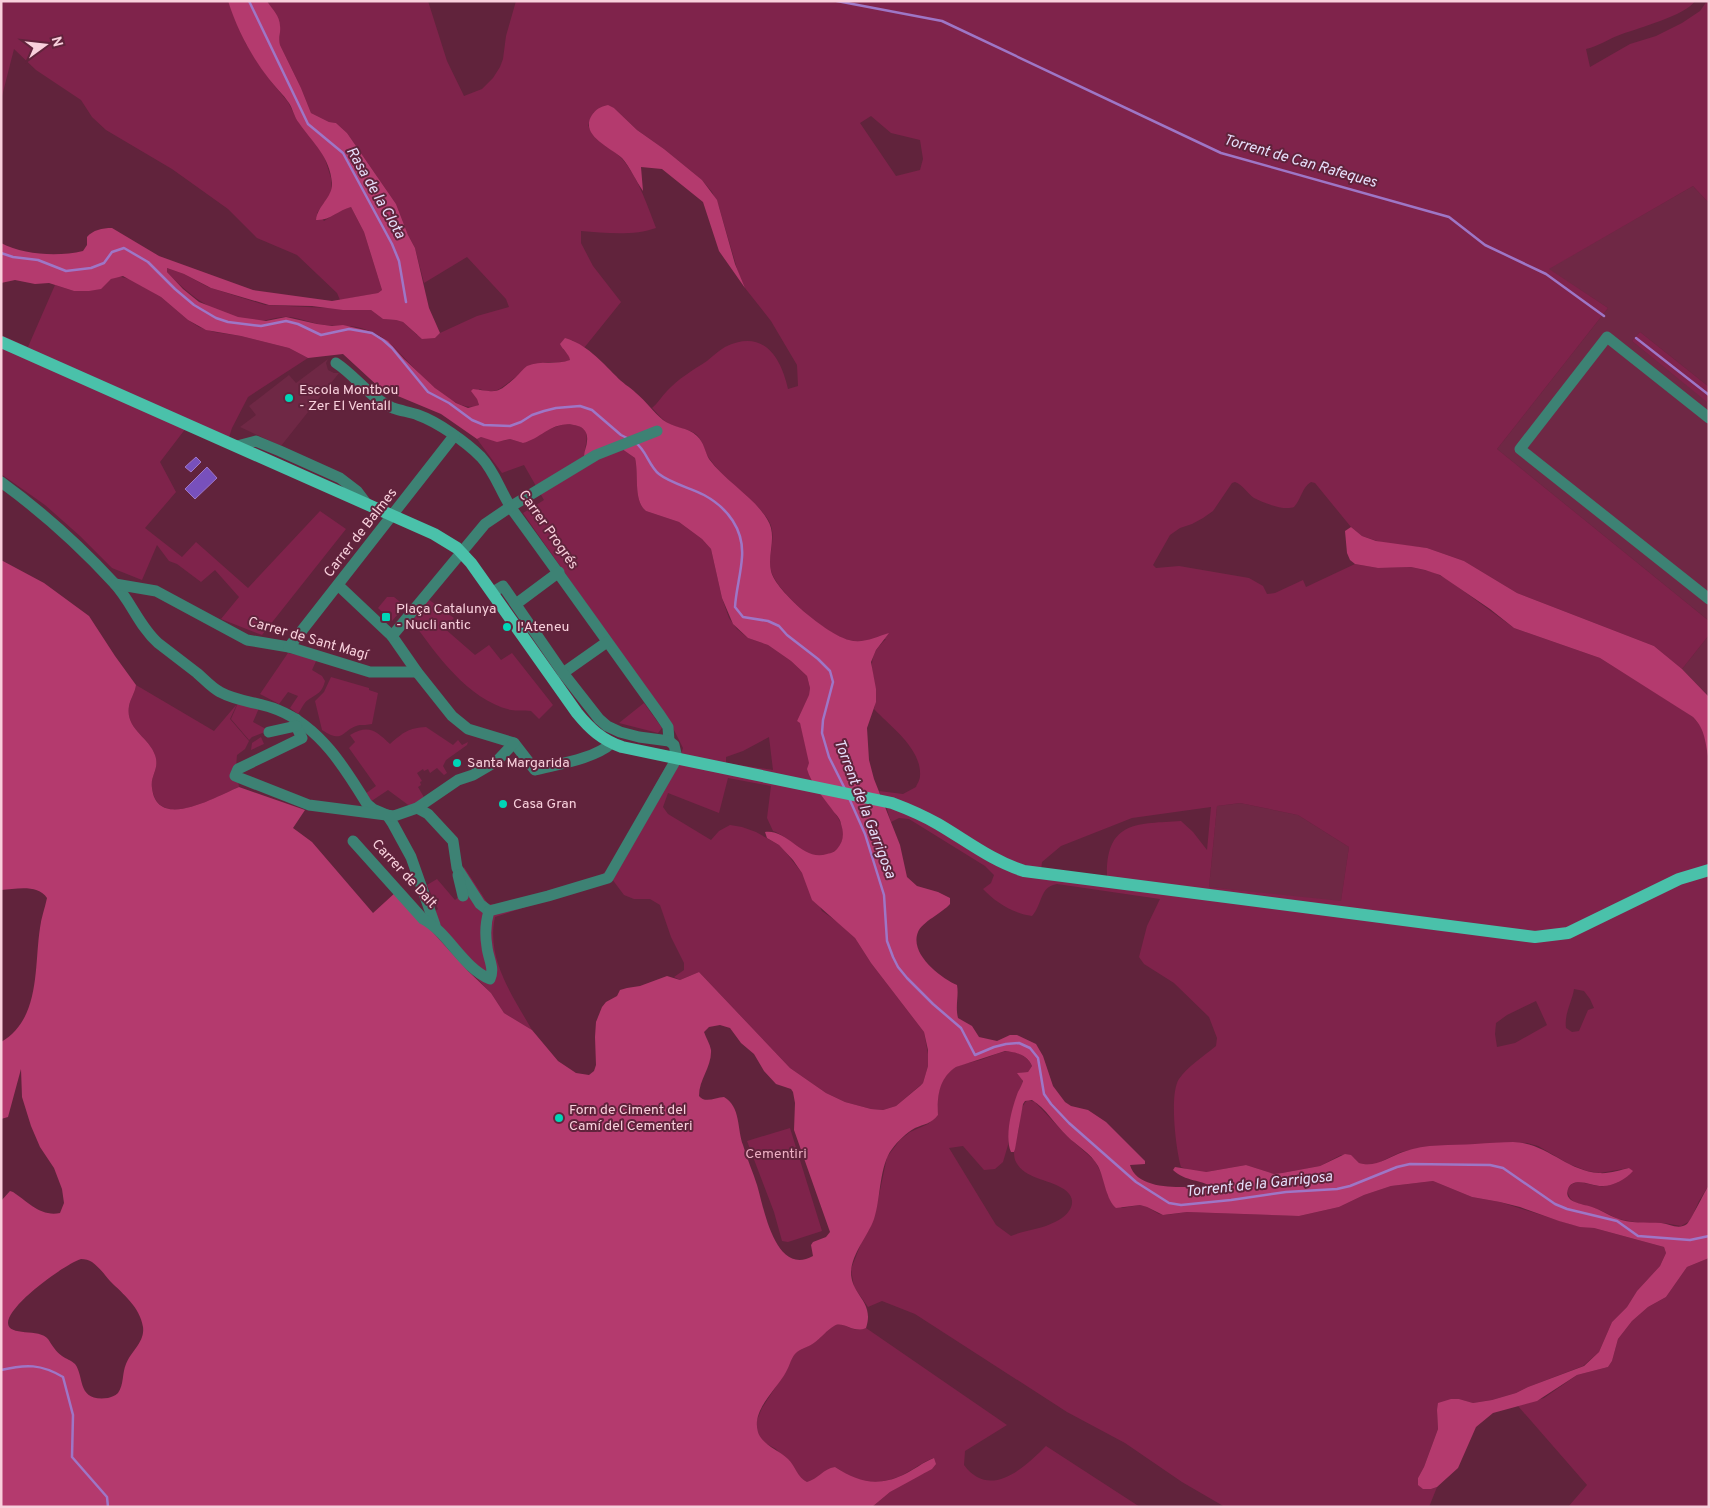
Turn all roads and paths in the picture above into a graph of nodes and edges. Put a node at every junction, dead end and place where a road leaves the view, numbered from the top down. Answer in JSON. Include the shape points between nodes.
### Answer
{"nodes":[{"id":1,"x":1,"y":342,"type":"edge"},
{"id":2,"x":336,"y":363,"type":"dead end"},
{"id":3,"x":1709,"y":418,"type":"edge"},
{"id":4,"x":657,"y":431,"type":"dead end"},
{"id":5,"x":454,"y":436,"type":"junction"},
{"id":6,"x":1,"y":482,"type":"edge"},
{"id":7,"x":510,"y":506,"type":"junction"},
{"id":8,"x":393,"y":516,"type":"junction"},
{"id":9,"x":462,"y":552,"type":"junction"},
{"id":10,"x":559,"y":572,"type":"junction"},
{"id":11,"x":115,"y":584,"type":"junction"},
{"id":12,"x":339,"y":586,"type":"junction"},
{"id":13,"x":492,"y":592,"type":"junction"},
{"id":14,"x":1709,"y":599,"type":"edge"},
{"id":15,"x":516,"y":604,"type":"junction"},
{"id":16,"x":392,"y":636,"type":"junction"},
{"id":17,"x":607,"y":642,"type":"junction"},
{"id":18,"x":289,"y":648,"type":"junction"},
{"id":19,"x":417,"y":672,"type":"junction"},
{"id":20,"x":563,"y":673,"type":"junction"},
{"id":21,"x":296,"y":723,"type":"junction"},
{"id":22,"x":269,"y":732,"type":"dead end"},
{"id":23,"x":669,"y":741,"type":"junction"},
{"id":24,"x":514,"y":743,"type":"junction"},
{"id":25,"x":612,"y":743,"type":"junction"},
{"id":26,"x":659,"y":754,"type":"junction"},
{"id":27,"x":683,"y":759,"type":"junction"},
{"id":28,"x":417,"y":808,"type":"junction"},
{"id":29,"x":387,"y":815,"type":"junction"},
{"id":30,"x":353,"y":841,"type":"dead end"},
{"id":31,"x":457,"y":868,"type":"junction"},
{"id":32,"x":1709,"y":870,"type":"edge"},
{"id":33,"x":463,"y":896,"type":"dead end"},
{"id":34,"x":488,"y":911,"type":"junction"},
{"id":35,"x":435,"y":925,"type":"junction"}],
"edges":[{"from":1,"to":8,"type":"main road"},
{"from":2,"to":5,"type":"street","name":"Carrer Progrés","via":[[392,408],[419,415]]},
{"from":3,"to":14,"type":"street","via":[[1607,337],[1520,449]]},
{"from":4,"to":7,"type":"street","via":[[596,455]]},
{"from":5,"to":7,"type":"street","name":"Carrer Progrés","via":[[481,457],[496,477]]},
{"from":5,"to":8,"type":"street","name":"Carrer de Balmes"},
{"from":6,"to":11,"type":"street","via":[[42,514]]},
{"from":7,"to":9,"type":"street","via":[[485,524]]},
{"from":7,"to":10,"type":"street","name":"Carrer Progrés"},
{"from":8,"to":9,"type":"main road","via":[[434,534]]},
{"from":8,"to":12,"type":"street","name":"Carrer de Balmes"},
{"from":9,"to":13,"type":"main road"},
{"from":9,"to":16,"type":"street"},
{"from":10,"to":15,"type":"street"},
{"from":10,"to":17,"type":"street","name":"Carrer Progrés"},
{"from":11,"to":18,"type":"street","name":"Carrer de Sant Magí","via":[[156,592],[247,640]]},
{"from":11,"to":21,"type":"street","via":[[145,630],[220,692],[280,710]]},
{"from":12,"to":16,"type":"street"},
{"from":12,"to":18,"type":"street","name":"Carrer de Balmes"},
{"from":13,"to":15,"type":"street","via":[[503,586]]},
{"from":13,"to":25,"type":"main road","via":[[588,728]]},
{"from":15,"to":20,"type":"street"},
{"from":16,"to":19,"type":"street"},
{"from":17,"to":20,"type":"street"},
{"from":17,"to":23,"type":"street","name":"Carrer Progrés","via":[[660,714],[668,727]]},
{"from":18,"to":19,"type":"street","name":"Carrer de Sant Magí","via":[[370,672]]},
{"from":19,"to":24,"type":"street","via":[[452,716],[468,729]]},
{"from":20,"to":23,"type":"street","via":[[598,720],[607,726],[639,737]]},
{"from":21,"to":22,"type":"street"},
{"from":21,"to":29,"type":"street","via":[[315,734],[329,748],[367,804]]},
{"from":21,"to":29,"type":"street","via":[[302,738],[238,769],[235,776],[309,805]]},
{"from":23,"to":26,"type":"street","via":[[662,744]]},
{"from":23,"to":27,"type":"street","name":"Carrer Progrés"},
{"from":24,"to":25,"type":"street","via":[[535,770],[598,752]]},
{"from":24,"to":28,"type":"street","via":[[497,761],[458,780]]},
{"from":25,"to":26,"type":"main road"},
{"from":26,"to":27,"type":"main road"},
{"from":27,"to":32,"type":"main road","via":[[880,800],[923,816],[993,859],[1024,871],[1535,937],[1568,933],[1679,878]]},
{"from":27,"to":34,"type":"street","via":[[608,878]]},
{"from":28,"to":29,"type":"street","via":[[394,816]]},
{"from":28,"to":31,"type":"street","via":[[428,814],[453,841]]},
{"from":29,"to":35,"type":"street","via":[[411,857]]},
{"from":30,"to":35,"type":"street","name":"Carrer de Dalt","via":[[423,919]]},
{"from":31,"to":33,"type":"street"},
{"from":31,"to":34,"type":"street"},
{"from":34,"to":35,"type":"street","via":[[485,933],[492,967],[490,979],[479,973]]}]}
